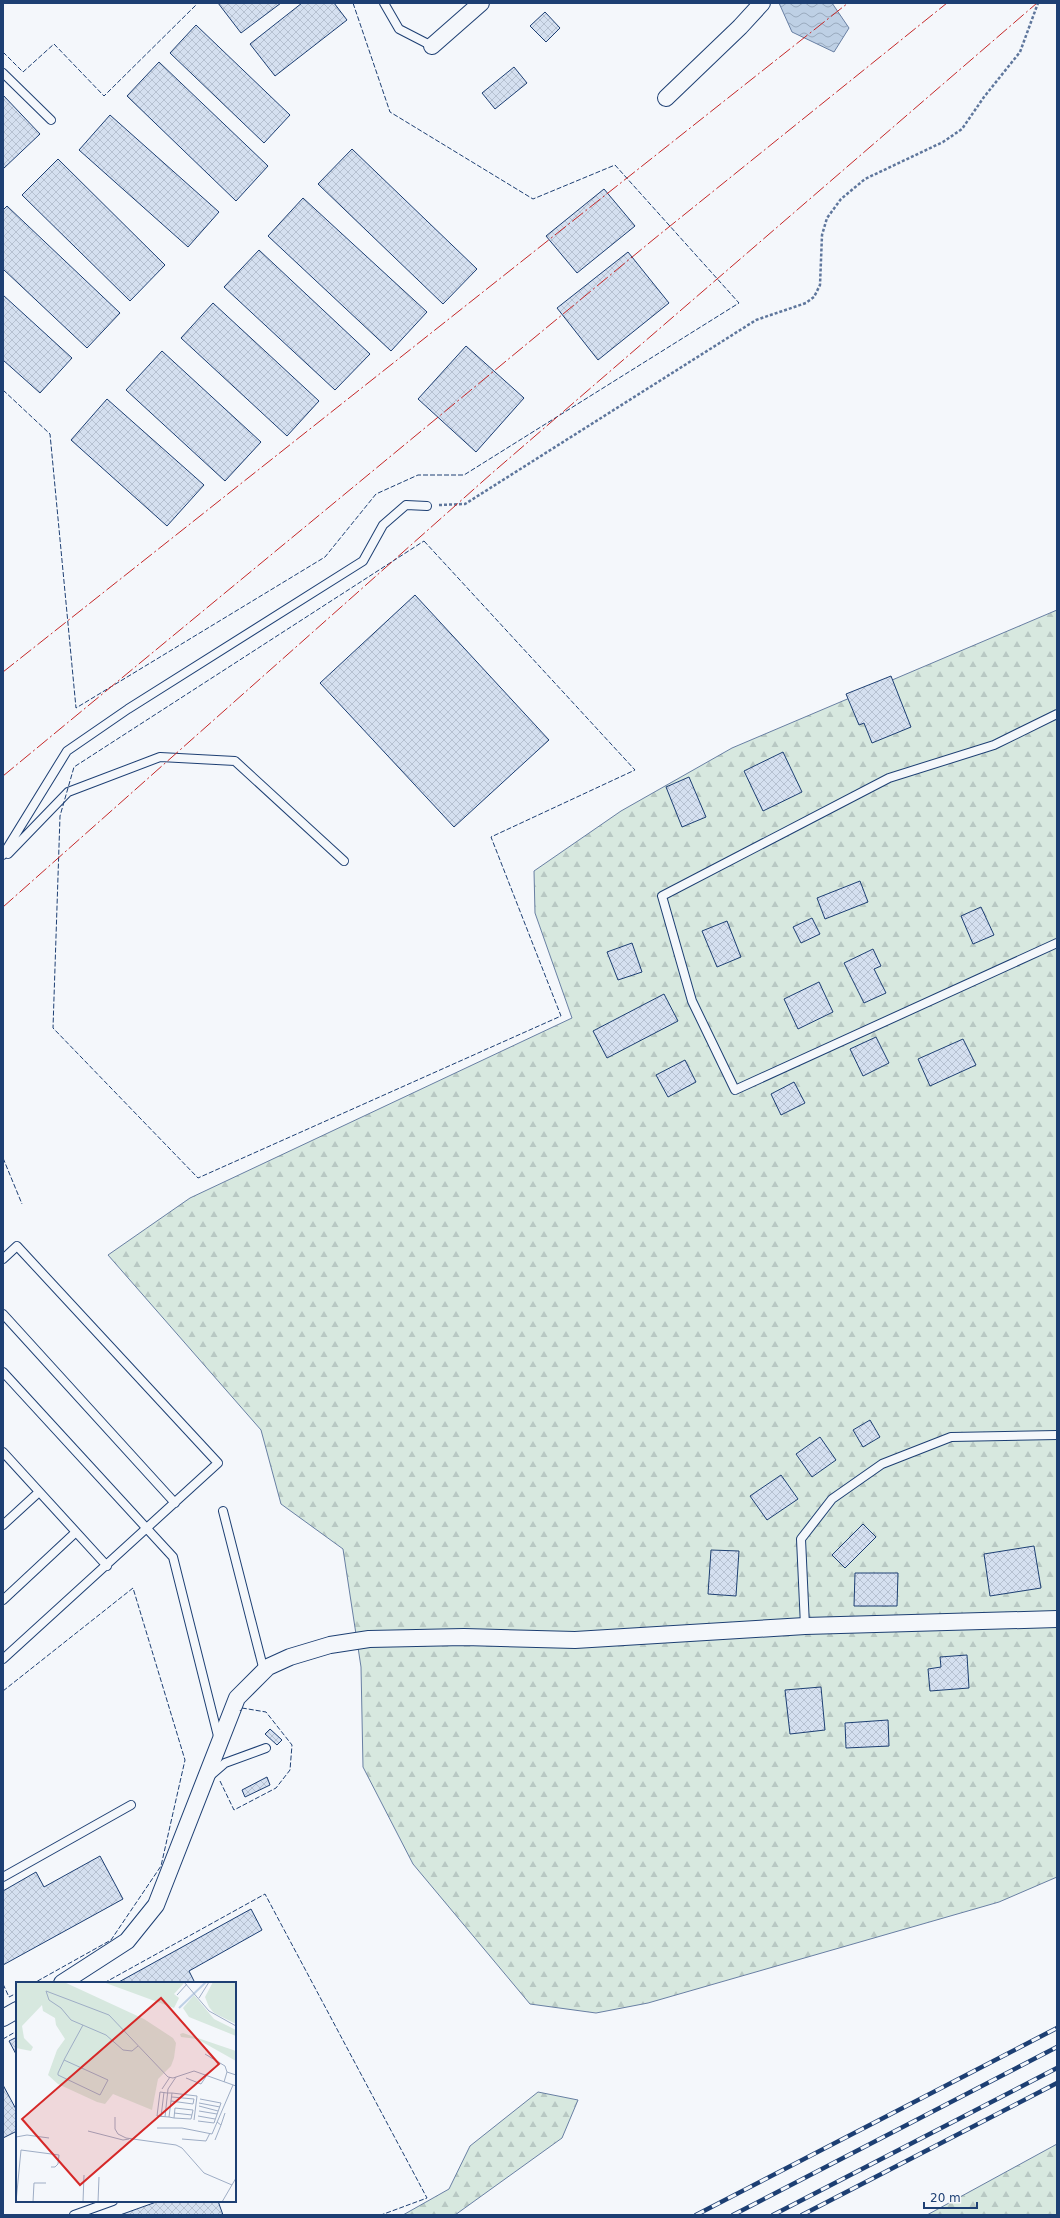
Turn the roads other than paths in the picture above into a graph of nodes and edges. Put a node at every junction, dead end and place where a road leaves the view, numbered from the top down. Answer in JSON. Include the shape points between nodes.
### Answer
{"nodes":[{"id":1,"x":384,"y":3,"type":"edge"},
{"id":2,"x":481,"y":3,"type":"edge"},
{"id":3,"x":762,"y":3,"type":"edge"},
{"id":4,"x":432,"y":46,"type":"joint"},
{"id":5,"x":3,"y":73,"type":"edge"},
{"id":6,"x":666,"y":98,"type":"dead end"},
{"id":7,"x":51,"y":120,"type":"dead end"},
{"id":8,"x":427,"y":506,"type":"road end"},
{"id":9,"x":1057,"y":714,"type":"edge"},
{"id":10,"x":3,"y":855,"type":"edge"},
{"id":11,"x":3,"y":858,"type":"edge"},
{"id":12,"x":344,"y":861,"type":"dead end"},
{"id":13,"x":1057,"y":943,"type":"edge"},
{"id":14,"x":3,"y":1259,"type":"edge"},
{"id":15,"x":3,"y":1314,"type":"edge"},
{"id":16,"x":3,"y":1372,"type":"edge"},
{"id":17,"x":1057,"y":1435,"type":"edge"},
{"id":18,"x":3,"y":1452,"type":"edge"},
{"id":19,"x":39,"y":1492,"type":"junction"},
{"id":20,"x":175,"y":1503,"type":"junction"},
{"id":21,"x":223,"y":1511,"type":"dead end"},
{"id":22,"x":3,"y":1525,"type":"edge"},
{"id":23,"x":148,"y":1529,"type":"junction"},
{"id":24,"x":76,"y":1532,"type":"junction"},
{"id":25,"x":107,"y":1566,"type":"junction"},
{"id":26,"x":3,"y":1600,"type":"edge"},
{"id":27,"x":1057,"y":1619,"type":"edge"},
{"id":28,"x":805,"y":1626,"type":"junction"},
{"id":29,"x":3,"y":1659,"type":"edge"},
{"id":30,"x":264,"y":1672,"type":"junction"},
{"id":31,"x":220,"y":1745,"type":"junction"},
{"id":32,"x":266,"y":1748,"type":"dead end"},
{"id":33,"x":207,"y":1779,"type":"junction"},
{"id":34,"x":131,"y":1805,"type":"dead end"},
{"id":35,"x":3,"y":1876,"type":"edge"},
{"id":36,"x":64,"y":1982,"type":"edge"},
{"id":37,"x":16,"y":2011,"type":"edge"},
{"id":38,"x":3,"y":2018,"type":"edge"},
{"id":39,"x":110,"y":2202,"type":"edge"},
{"id":40,"x":74,"y":2215,"type":"edge"}],
"edges":[{"from":1,"to":4,"type":"lane","via":[[399,29]]},
{"from":2,"to":4,"type":"street"},
{"from":3,"to":6,"type":"street"},
{"from":5,"to":7,"type":"lane"},
{"from":8,"to":10,"type":"lane","via":[[406,506],[383,525],[363,561],[128,709],[67,751]]},
{"from":9,"to":13,"type":"lane","via":[[994,745],[889,778],[662,896],[692,1001],[735,1090]]},
{"from":11,"to":12,"type":"lane","via":[[68,792],[160,757],[235,761]]},
{"from":14,"to":20,"type":"lane","via":[[17,1246],[218,1463]]},
{"from":15,"to":20,"type":"lane"},
{"from":16,"to":23,"type":"lane"},
{"from":17,"to":28,"type":"lane","via":[[951,1437],[882,1464],[832,1500],[801,1539]]},
{"from":18,"to":19,"type":"lane"},
{"from":19,"to":22,"type":"lane"},
{"from":19,"to":24,"type":"lane"},
{"from":20,"to":23,"type":"lane"},
{"from":21,"to":30,"type":"lane"},
{"from":23,"to":25,"type":"lane"},
{"from":23,"to":31,"type":"lane","via":[[173,1556]]},
{"from":24,"to":25,"type":"lane"},
{"from":24,"to":26,"type":"lane"},
{"from":25,"to":29,"type":"lane"},
{"from":27,"to":28,"type":"street"},
{"from":28,"to":30,"type":"street","via":[[575,1640],[464,1637],[369,1640],[330,1645],[268,1667]]},
{"from":30,"to":31,"type":"street","via":[[238,1698]]},
{"from":31,"to":33,"type":"street"},
{"from":32,"to":33,"type":"lane","via":[[225,1764]]},
{"from":33,"to":36,"type":"street","via":[[156,1905],[127,1941]]},
{"from":34,"to":35,"type":"lane"},
{"from":37,"to":38,"type":"street"},
{"from":39,"to":40,"type":"lane"}]}
